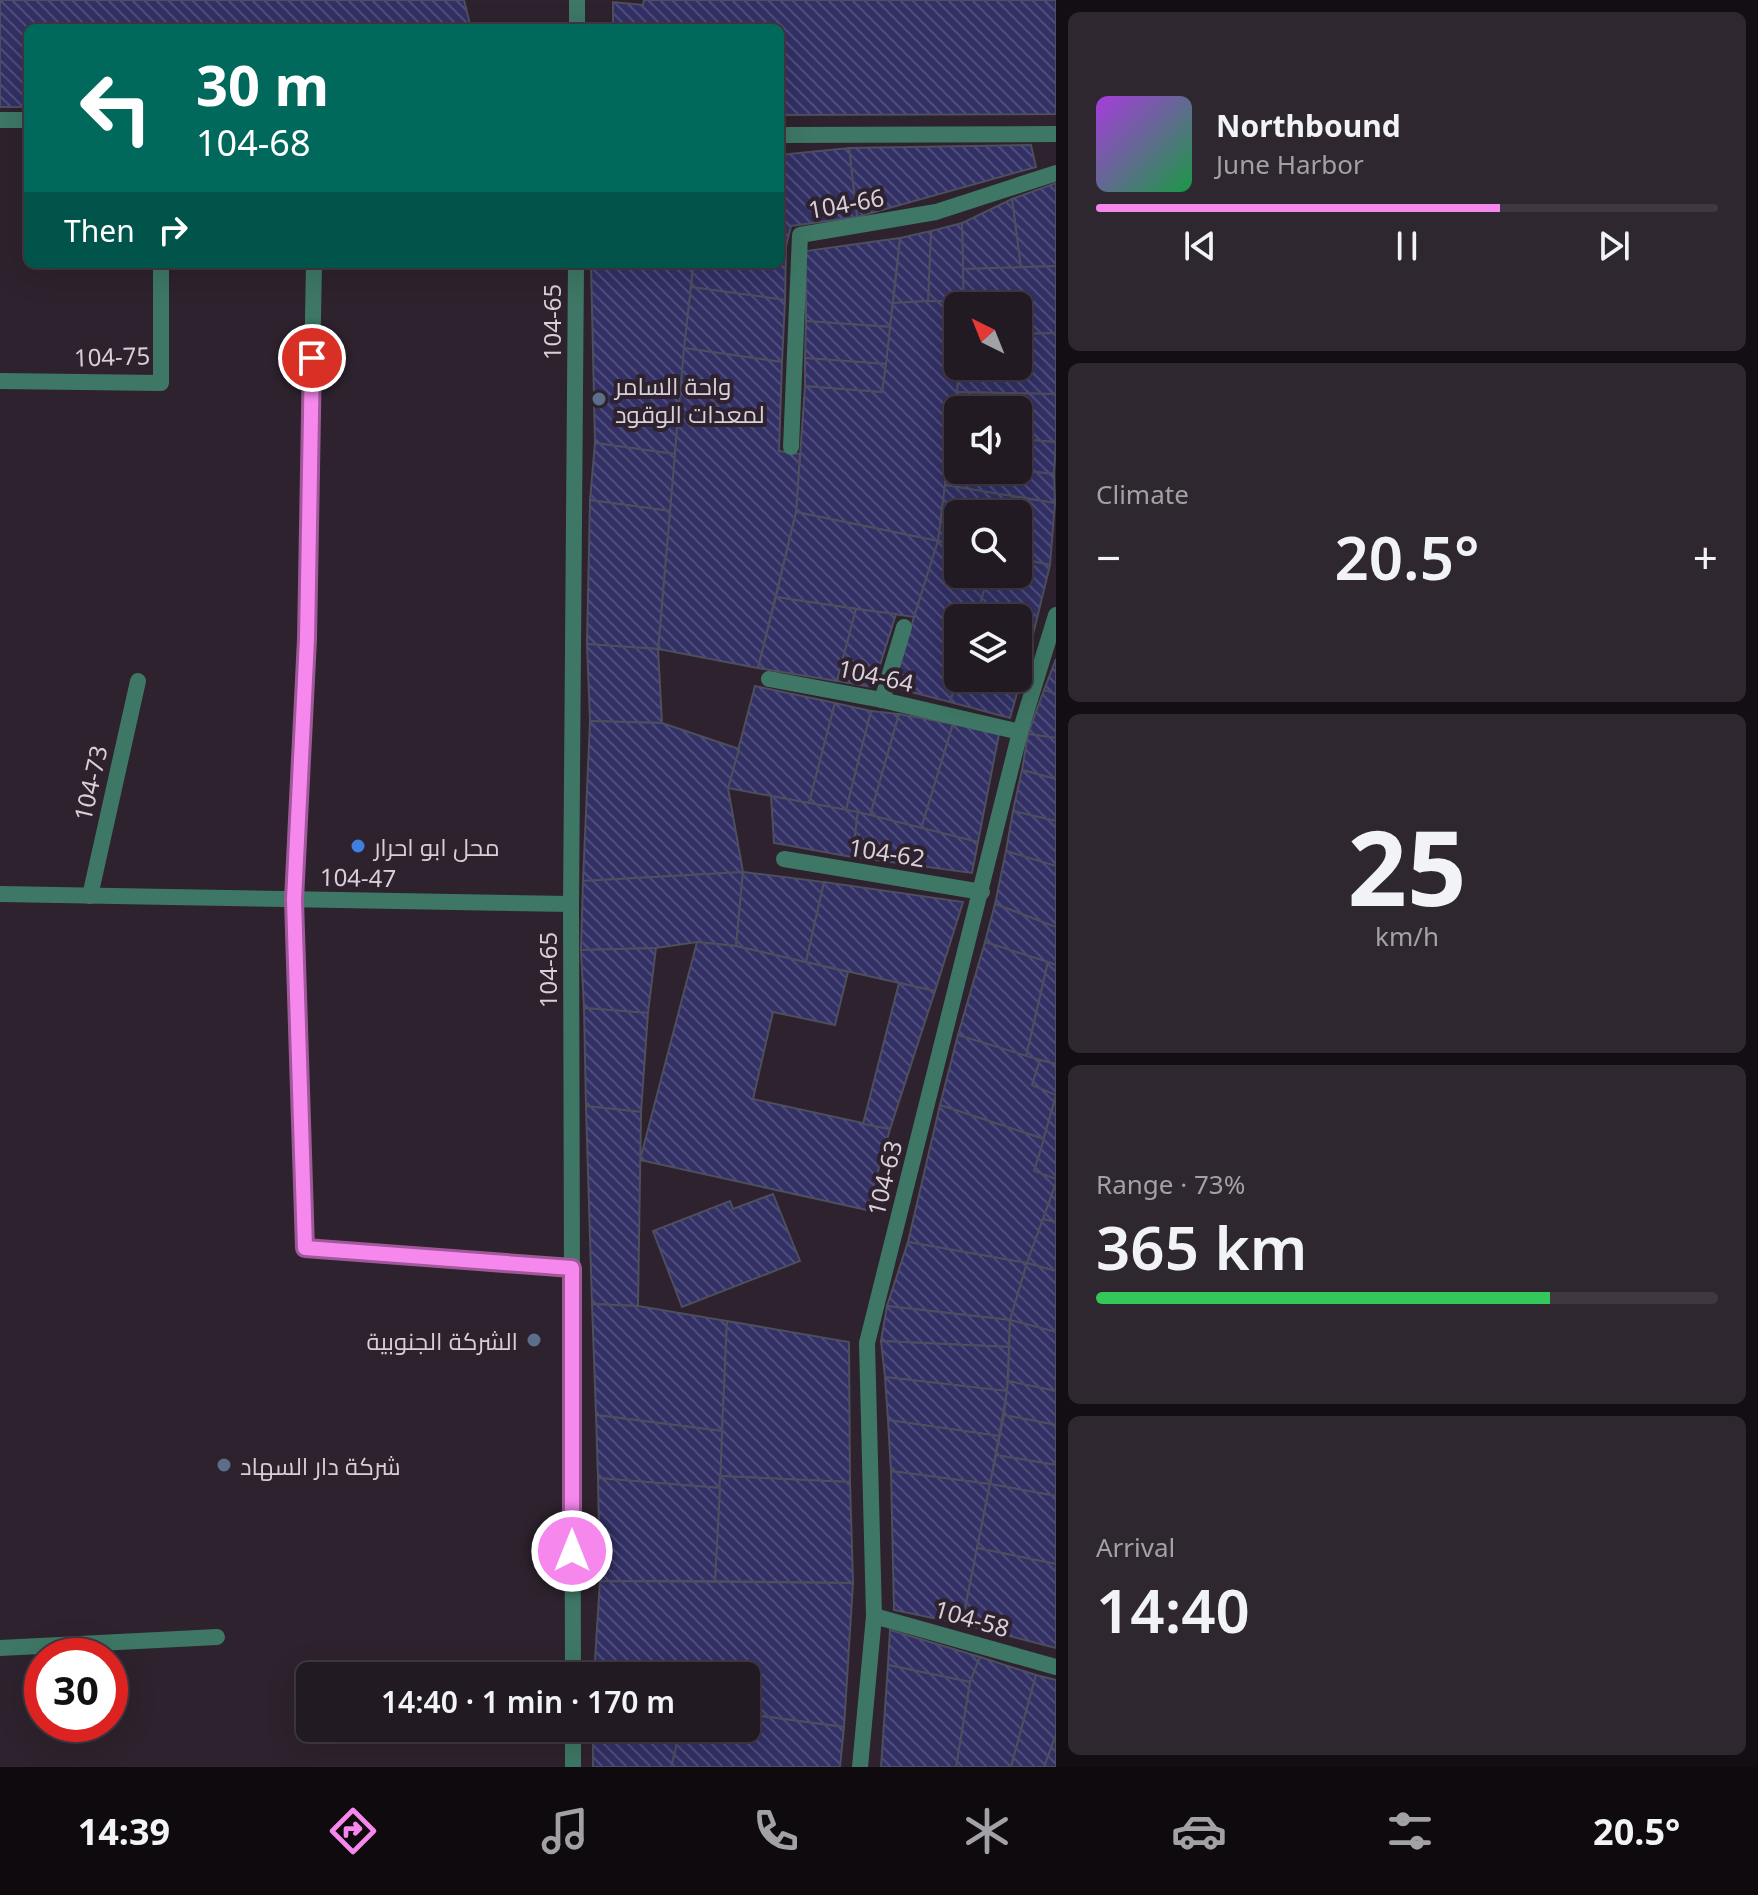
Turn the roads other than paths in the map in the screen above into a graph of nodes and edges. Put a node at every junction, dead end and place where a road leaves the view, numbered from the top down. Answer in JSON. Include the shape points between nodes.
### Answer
{"nodes":[{"id":1,"x":577,"y":0,"type":"edge"},
{"id":2,"x":577,"y":24,"type":"edge"},
{"id":3,"x":0,"y":120,"type":"edge"},
{"id":4,"x":24,"y":120,"type":"edge"},
{"id":5,"x":1056,"y":134,"type":"edge"},
{"id":6,"x":784,"y":135,"type":"edge"},
{"id":7,"x":1056,"y":173,"type":"edge"},
{"id":8,"x":161,"y":268,"type":"edge"},
{"id":9,"x":314,"y":268,"type":"edge"},
{"id":10,"x":576,"y":268,"type":"edge"},
{"id":11,"x":0,"y":381,"type":"edge"},
{"id":12,"x":791,"y":447,"type":"dead end"},
{"id":13,"x":1056,"y":615,"type":"edge"},
{"id":14,"x":904,"y":627,"type":"dead end"},
{"id":15,"x":769,"y":679,"type":"dead end"},
{"id":16,"x":138,"y":681,"type":"dead end"},
{"id":17,"x":882,"y":700,"type":"junction"},
{"id":18,"x":1020,"y":732,"type":"junction"},
{"id":19,"x":784,"y":859,"type":"dead end"},
{"id":20,"x":982,"y":892,"type":"junction"},
{"id":21,"x":0,"y":894,"type":"edge"},
{"id":22,"x":90,"y":896,"type":"junction"},
{"id":23,"x":294,"y":900,"type":"junction"},
{"id":24,"x":571,"y":904,"type":"junction"},
{"id":25,"x":572,"y":1268,"type":"junction"},
{"id":26,"x":874,"y":1616,"type":"junction"},
{"id":27,"x":217,"y":1637,"type":"dead end"},
{"id":28,"x":0,"y":1648,"type":"edge"},
{"id":29,"x":573,"y":1662,"type":"edge"},
{"id":30,"x":1056,"y":1667,"type":"edge"},
{"id":31,"x":573,"y":1742,"type":"edge"},
{"id":32,"x":573,"y":1767,"type":"edge"},
{"id":33,"x":860,"y":1767,"type":"edge"}],
"edges":[{"from":1,"to":2,"type":"street"},
{"from":3,"to":4,"type":"street"},
{"from":5,"to":6,"type":"street"},
{"from":7,"to":12,"type":"street","name":"104-66","via":[[936,212],[800,235]]},
{"from":8,"to":11,"type":"street","name":"104-75","via":[[161,383]]},
{"from":9,"to":23,"type":"street","via":[[307,639]]},
{"from":10,"to":24,"type":"street","name":"104-65"},
{"from":13,"to":18,"type":"street","name":"104-63"},
{"from":14,"to":17,"type":"street"},
{"from":15,"to":17,"type":"street","name":"104-64"},
{"from":16,"to":22,"type":"street","name":"104-73"},
{"from":17,"to":18,"type":"street","name":"104-64"},
{"from":18,"to":20,"type":"street","name":"104-63"},
{"from":19,"to":20,"type":"street","name":"104-62"},
{"from":20,"to":26,"type":"street","name":"104-63","via":[[867,1343]]},
{"from":21,"to":22,"type":"street","name":"104-47"},
{"from":22,"to":23,"type":"street","name":"104-47"},
{"from":23,"to":24,"type":"street","name":"104-47"},
{"from":23,"to":25,"type":"street","via":[[305,1248]]},
{"from":24,"to":25,"type":"street","name":"104-65"},
{"from":25,"to":29,"type":"street","name":"104-65"},
{"from":26,"to":30,"type":"street","name":"104-58"},
{"from":26,"to":33,"type":"street","name":"104-63"},
{"from":27,"to":28,"type":"street"},
{"from":31,"to":32,"type":"street"}]}
